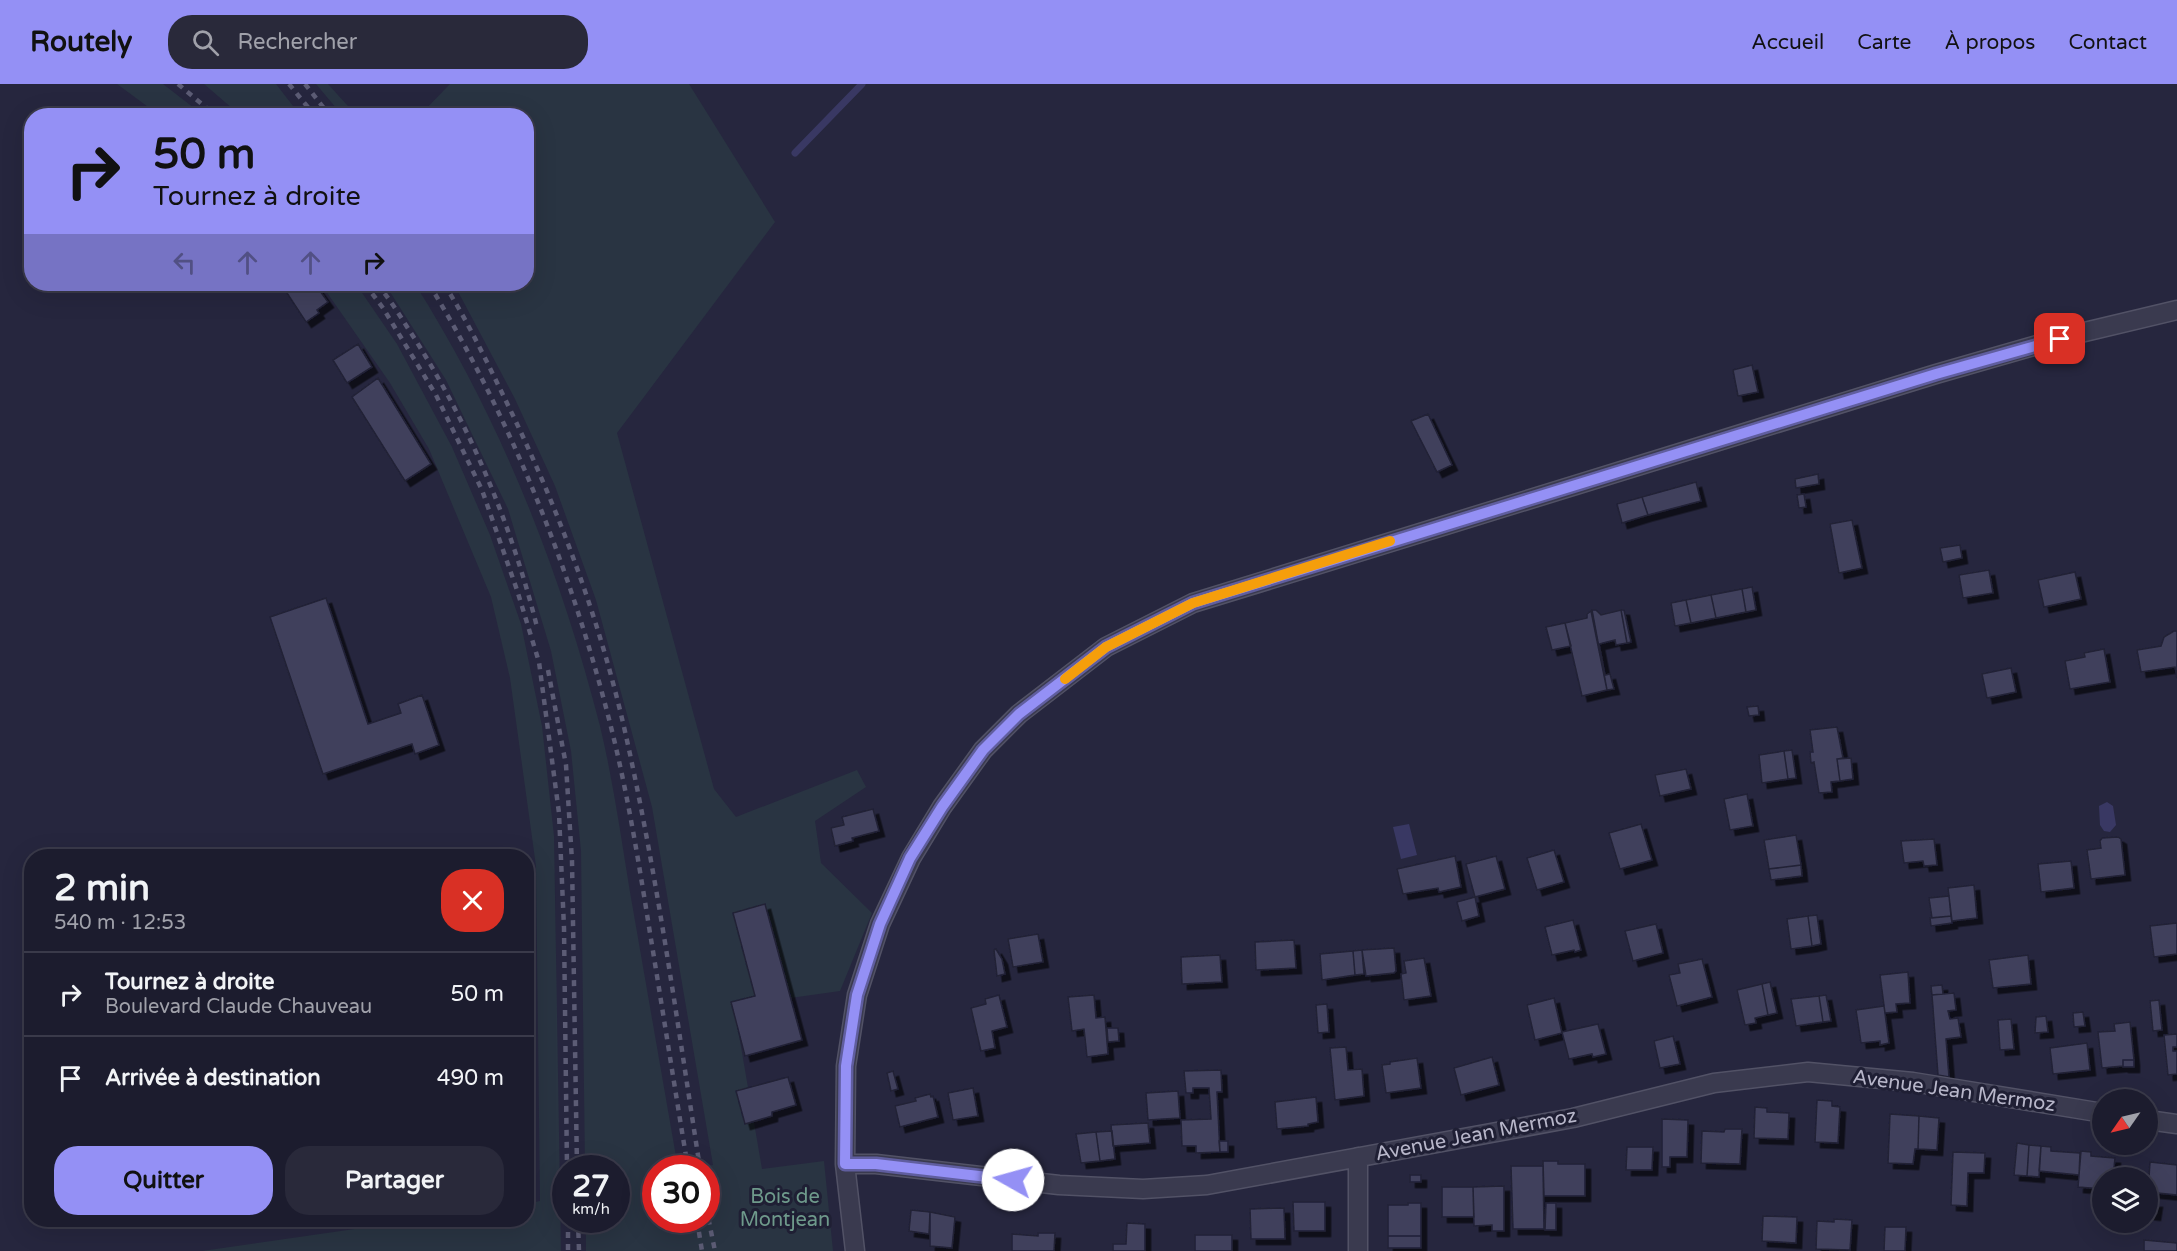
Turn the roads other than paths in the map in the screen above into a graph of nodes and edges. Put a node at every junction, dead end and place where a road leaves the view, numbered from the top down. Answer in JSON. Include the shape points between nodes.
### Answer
{"nodes":[{"id":1,"x":2177,"y":310,"type":"edge"},
{"id":2,"x":2092,"y":1111,"type":"edge"},
{"id":3,"x":2158,"y":1121,"type":"edge"},
{"id":4,"x":2177,"y":1124,"type":"edge"},
{"id":5,"x":1358,"y":1157,"type":"junction"},
{"id":6,"x":845,"y":1164,"type":"junction"},
{"id":7,"x":855,"y":1251,"type":"edge"},
{"id":8,"x":1358,"y":1251,"type":"edge"}],
"edges":[{"from":1,"to":6,"type":"street","via":[[1936,374],[1193,603],[1106,647],[1019,714],[983,750],[910,858],[880,924],[857,995],[846,1066]]},
{"from":2,"to":5,"type":"street","name":"Avenue Jean Mermoz","via":[[1913,1082],[1808,1072],[1714,1083],[1573,1118]]},
{"from":3,"to":4,"type":"street"},
{"from":5,"to":6,"type":"street","name":"Avenue Jean Mermoz","via":[[1207,1185],[1143,1189],[1059,1185],[876,1164]]},
{"from":5,"to":8,"type":"street"},
{"from":6,"to":7,"type":"street"}]}
